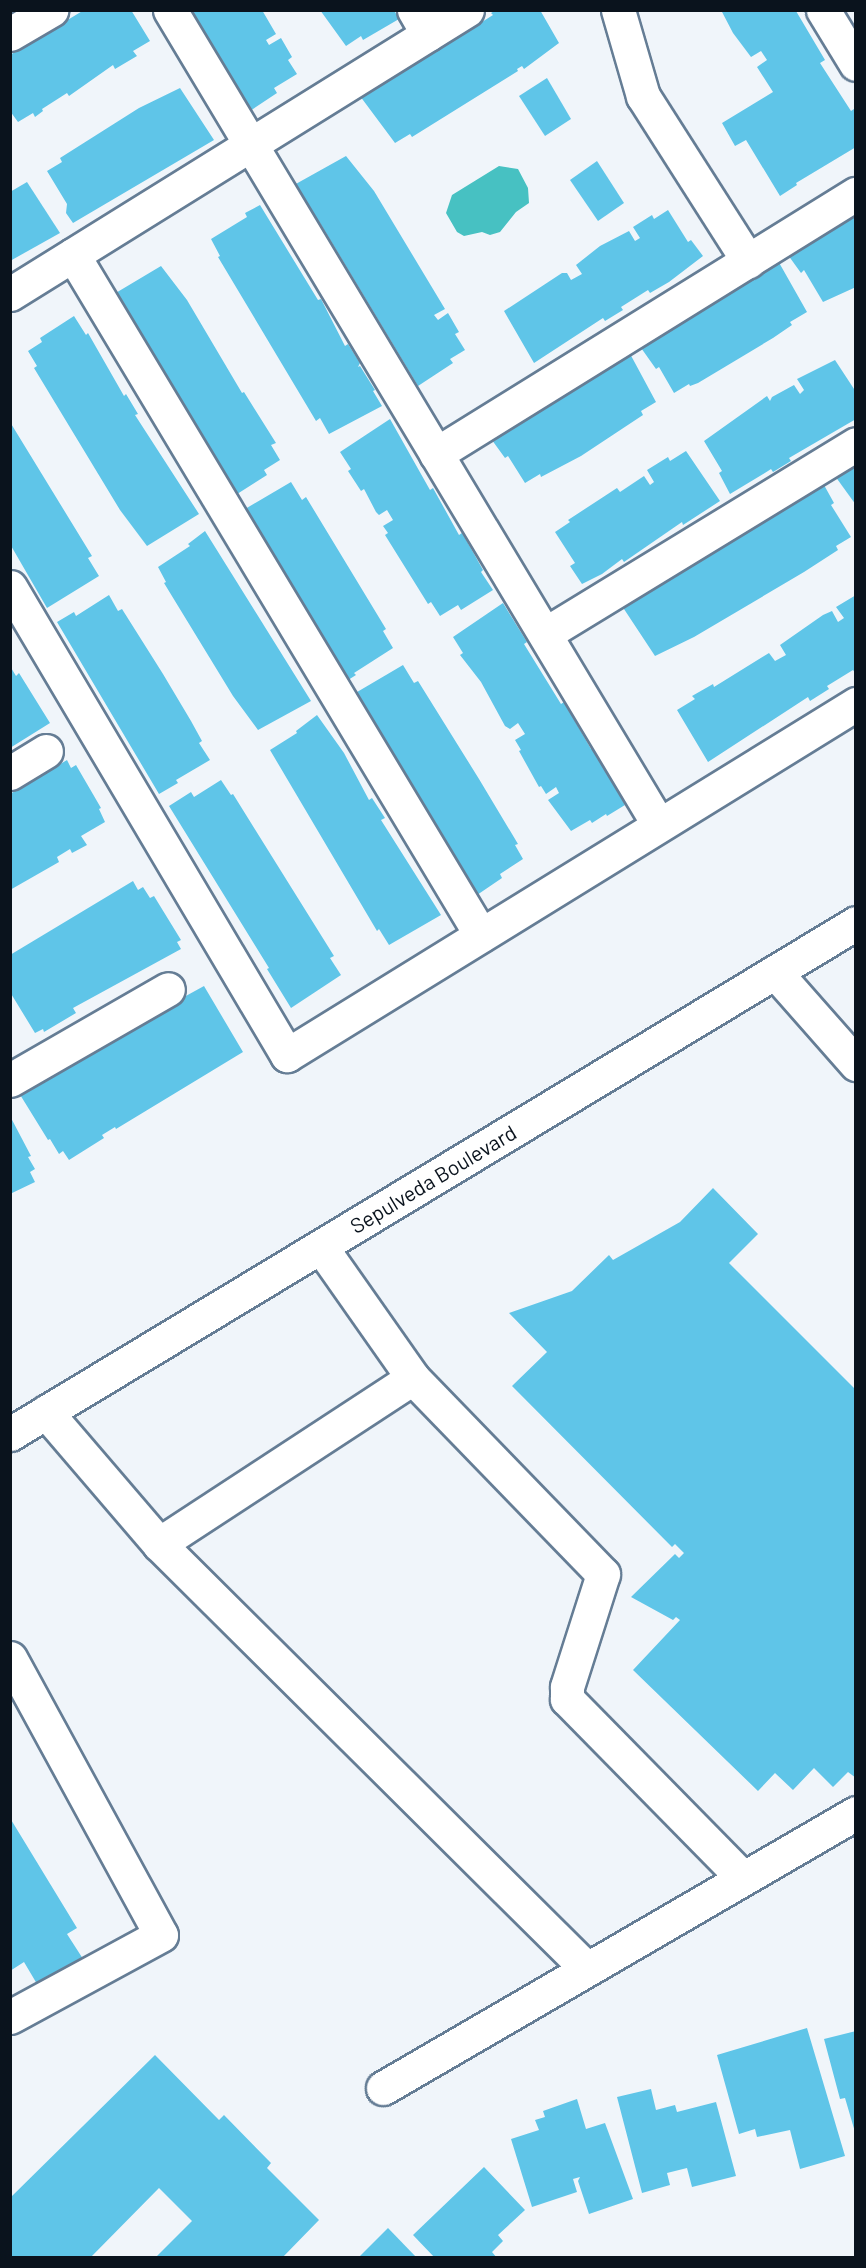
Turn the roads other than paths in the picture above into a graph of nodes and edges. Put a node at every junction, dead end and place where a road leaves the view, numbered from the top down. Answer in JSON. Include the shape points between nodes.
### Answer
{"nodes":[{"id":1,"x":51,"y":10,"type":"edge"},
{"id":2,"x":170,"y":10,"type":"edge"},
{"id":3,"x":467,"y":10,"type":"edge"},
{"id":4,"x":618,"y":10,"type":"edge"},
{"id":5,"x":823,"y":10,"type":"edge"},
{"id":6,"x":421,"y":22,"type":"edge"},
{"id":7,"x":10,"y":34,"type":"edge"},
{"id":8,"x":855,"y":64,"type":"edge"},
{"id":9,"x":251,"y":145,"type":"junction"},
{"id":10,"x":855,"y":194,"type":"edge"},
{"id":11,"x":73,"y":255,"type":"junction"},
{"id":12,"x":748,"y":261,"type":"junction"},
{"id":13,"x":10,"y":294,"type":"edge"},
{"id":14,"x":855,"y":444,"type":"edge"},
{"id":15,"x":436,"y":454,"type":"junction"},
{"id":16,"x":10,"y":587,"type":"edge"},
{"id":17,"x":545,"y":633,"type":"junction"},
{"id":18,"x":855,"y":704,"type":"edge"},
{"id":19,"x":46,"y":752,"type":"dead end"},
{"id":20,"x":10,"y":773,"type":"edge"},
{"id":21,"x":659,"y":825,"type":"junction"},
{"id":22,"x":855,"y":924,"type":"edge"},
{"id":23,"x":481,"y":935,"type":"junction"},
{"id":24,"x":775,"y":972,"type":"junction"},
{"id":25,"x":168,"y":989,"type":"dead end"},
{"id":26,"x":855,"y":1064,"type":"edge"},
{"id":27,"x":10,"y":1080,"type":"edge"},
{"id":28,"x":321,"y":1247,"type":"junction"},
{"id":29,"x":413,"y":1378,"type":"junction"},
{"id":30,"x":46,"y":1412,"type":"junction"},
{"id":31,"x":10,"y":1434,"type":"edge"},
{"id":32,"x":159,"y":1544,"type":"junction"},
{"id":33,"x":10,"y":1658,"type":"edge"},
{"id":34,"x":855,"y":1814,"type":"edge"},
{"id":35,"x":743,"y":1878,"type":"junction"},
{"id":36,"x":587,"y":1969,"type":"junction"},
{"id":37,"x":10,"y":2017,"type":"edge"},
{"id":38,"x":383,"y":2088,"type":"dead end"}],
"edges":[{"from":1,"to":7,"type":"street"},
{"from":2,"to":9,"type":"street"},
{"from":3,"to":6,"type":"street"},
{"from":4,"to":12,"type":"street","via":[[643,96]]},
{"from":5,"to":8,"type":"street"},
{"from":6,"to":9,"type":"street"},
{"from":9,"to":11,"type":"street"},
{"from":9,"to":15,"type":"street"},
{"from":10,"to":12,"type":"street"},
{"from":11,"to":13,"type":"street"},
{"from":11,"to":23,"type":"street"},
{"from":12,"to":15,"type":"street"},
{"from":14,"to":17,"type":"street"},
{"from":15,"to":17,"type":"street"},
{"from":16,"to":23,"type":"street","via":[[287,1055]]},
{"from":17,"to":21,"type":"street"},
{"from":18,"to":21,"type":"street"},
{"from":19,"to":20,"type":"street"},
{"from":21,"to":23,"type":"street"},
{"from":22,"to":24,"type":"street","name":"Sepulveda Boulevard"},
{"from":24,"to":26,"type":"street"},
{"from":24,"to":28,"type":"street","name":"Sepulveda Boulevard"},
{"from":25,"to":27,"type":"street"},
{"from":28,"to":29,"type":"street"},
{"from":28,"to":30,"type":"street","name":"Sepulveda Boulevard"},
{"from":29,"to":32,"type":"street"},
{"from":29,"to":35,"type":"street","via":[[603,1574],[567,1686],[567,1699]]},
{"from":30,"to":31,"type":"street","name":"Sepulveda Boulevard"},
{"from":30,"to":32,"type":"street"},
{"from":32,"to":36,"type":"street"},
{"from":33,"to":37,"type":"street","via":[[161,1935]]},
{"from":34,"to":35,"type":"street"},
{"from":35,"to":36,"type":"street"},
{"from":36,"to":38,"type":"street"}]}
